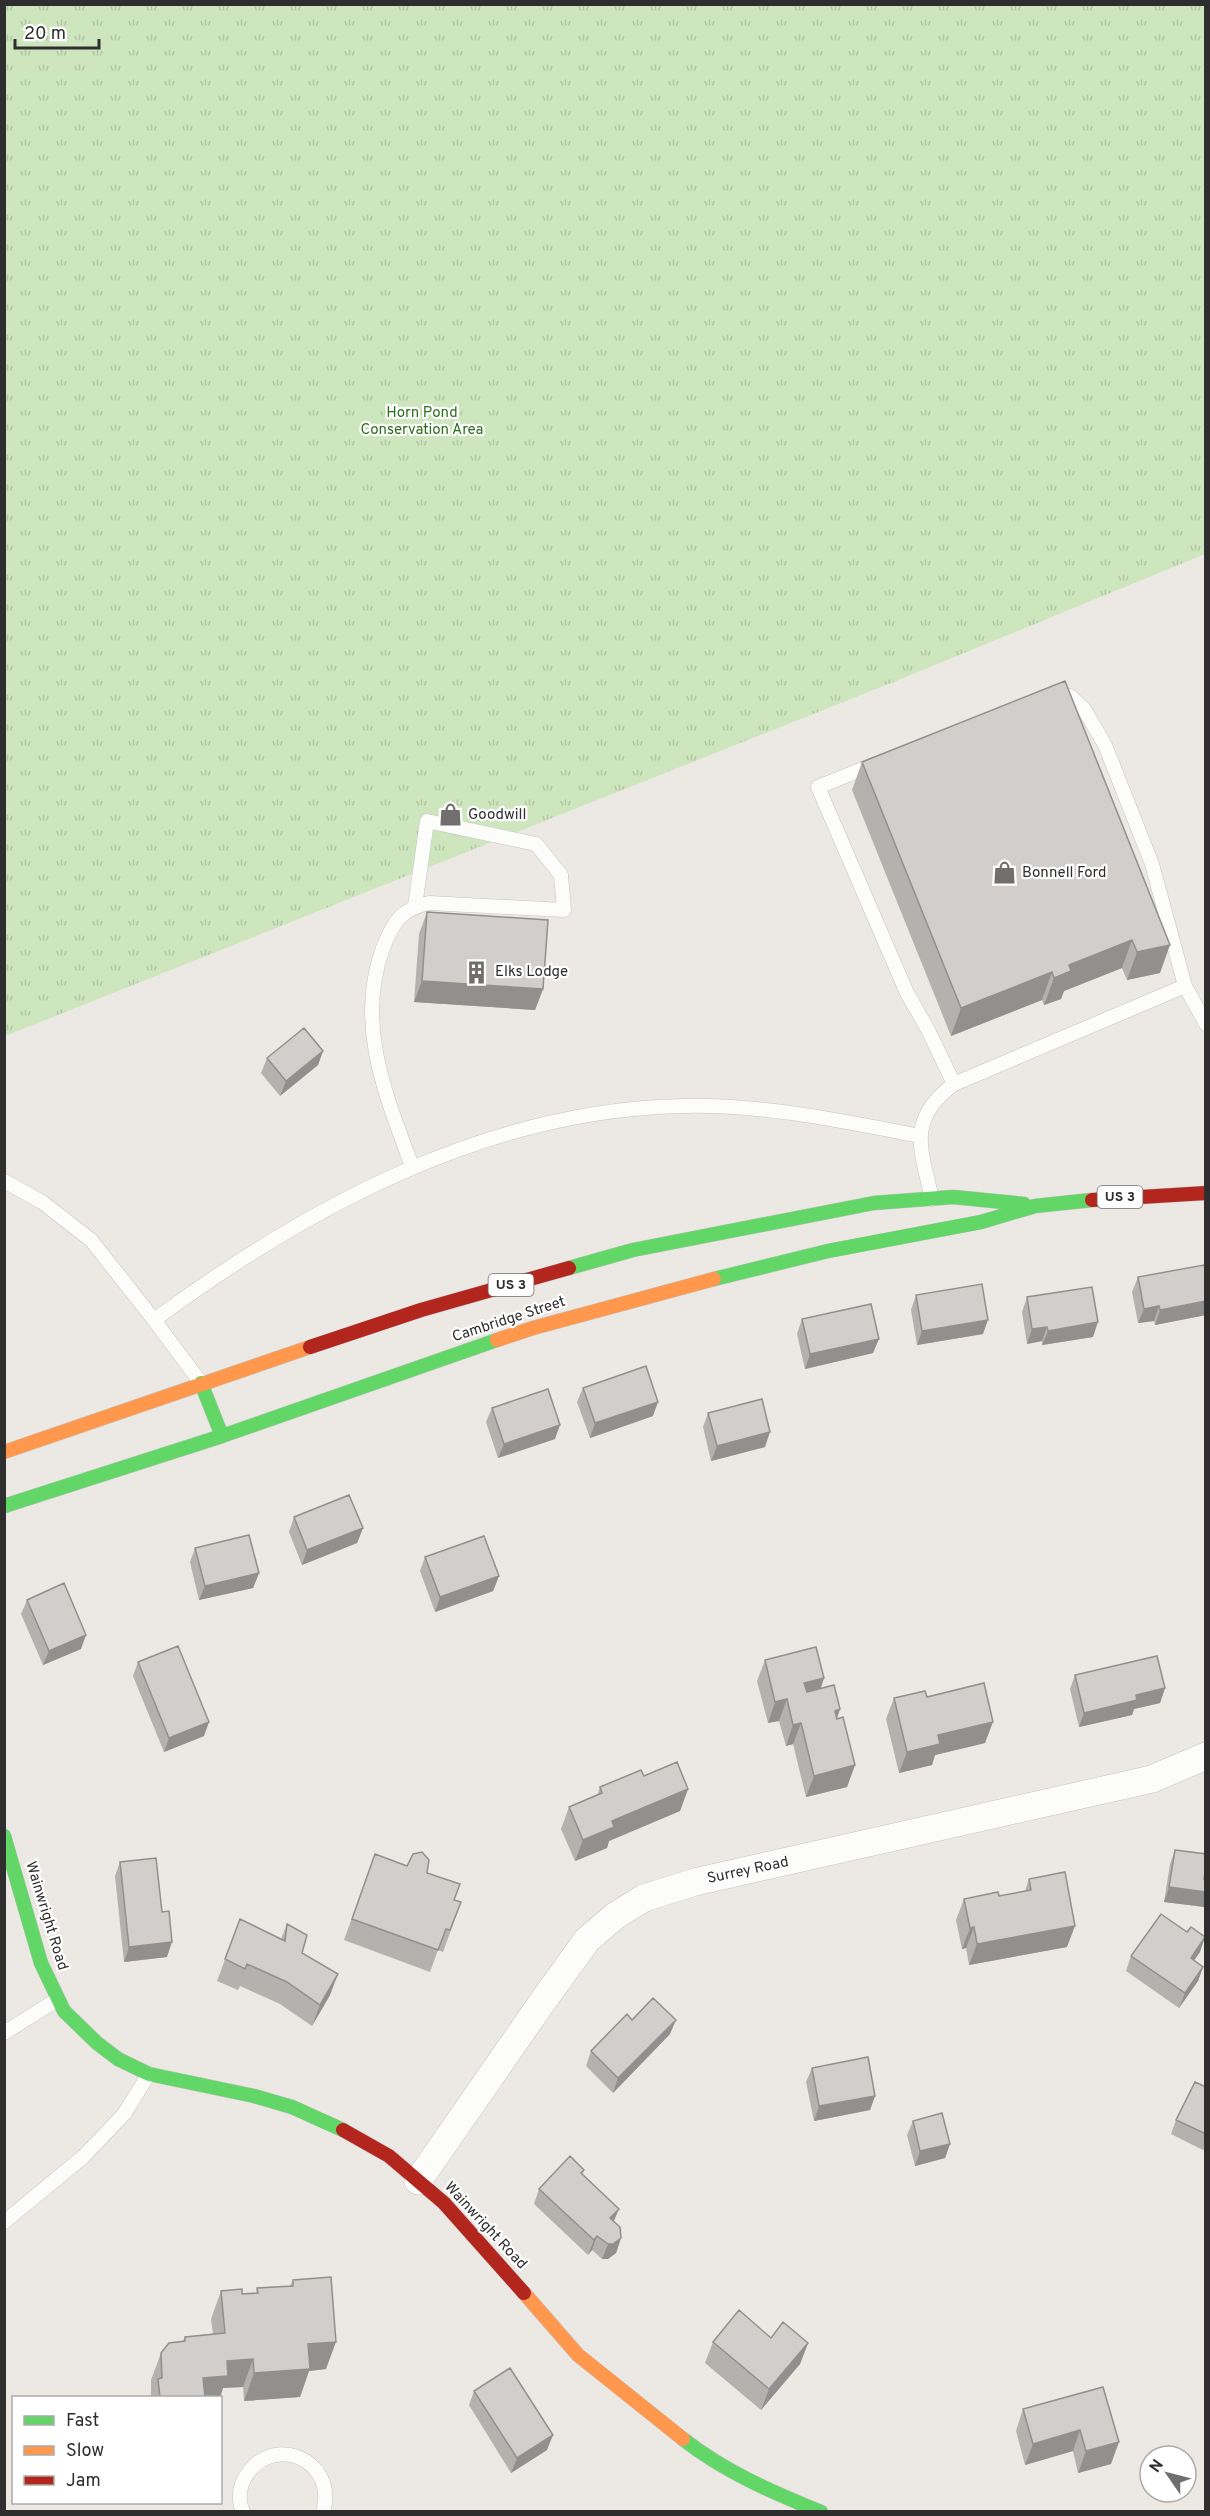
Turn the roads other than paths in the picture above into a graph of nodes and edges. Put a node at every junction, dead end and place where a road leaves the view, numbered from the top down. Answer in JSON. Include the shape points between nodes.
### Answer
{"nodes":[{"id":1,"x":1036,"y":698,"type":"edge"},
{"id":2,"x":884,"y":760,"type":"edge"},
{"id":3,"x":415,"y":906,"type":"junction"},
{"id":4,"x":1185,"y":986,"type":"junction"},
{"id":5,"x":1206,"y":1024,"type":"edge"},
{"id":6,"x":954,"y":1084,"type":"junction"},
{"id":7,"x":920,"y":1136,"type":"junction"},
{"id":8,"x":412,"y":1167,"type":"junction"},
{"id":9,"x":9,"y":1185,"type":"edge"},
{"id":10,"x":1206,"y":1192,"type":"edge"},
{"id":11,"x":932,"y":1199,"type":"junction"},
{"id":12,"x":1035,"y":1206,"type":"junction"},
{"id":13,"x":154,"y":1320,"type":"junction"},
{"id":14,"x":201,"y":1383,"type":"junction"},
{"id":15,"x":222,"y":1436,"type":"junction"},
{"id":16,"x":4,"y":1452,"type":"edge"},
{"id":17,"x":4,"y":1506,"type":"edge"},
{"id":18,"x":1206,"y":1756,"type":"edge"},
{"id":19,"x":4,"y":1836,"type":"edge"},
{"id":20,"x":58,"y":1999,"type":"junction"},
{"id":21,"x":4,"y":2033,"type":"edge"},
{"id":22,"x":149,"y":2074,"type":"junction"},
{"id":23,"x":418,"y":2181,"type":"junction"},
{"id":24,"x":4,"y":2222,"type":"edge"},
{"id":25,"x":243,"y":2511,"type":"edge"},
{"id":26,"x":323,"y":2511,"type":"edge"},
{"id":27,"x":821,"y":2511,"type":"edge"}],
"edges":[{"from":1,"to":4,"type":"lane","via":[[1060,692],[1070,696],[1084,709],[1105,745],[1152,864]]},
{"from":2,"to":6,"type":"lane","via":[[818,787],[907,993]]},
{"from":3,"to":3,"type":"lane","via":[[429,903],[564,910],[561,875],[536,844],[427,821]]},
{"from":3,"to":8,"type":"lane","via":[[404,912],[387,939],[378,962],[371,1016],[380,1078]]},
{"from":4,"to":5,"type":"lane"},
{"from":4,"to":6,"type":"lane"},
{"from":6,"to":7,"type":"lane","via":[[925,1116]]},
{"from":7,"to":8,"type":"lane","via":[[753,1108],[682,1106],[543,1123]]},
{"from":7,"to":11,"type":"lane"},
{"from":8,"to":13,"type":"lane","via":[[357,1192],[236,1262]]},
{"from":9,"to":13,"type":"lane","via":[[42,1202],[91,1240]]},
{"from":10,"to":12,"type":"main road","name":"Cambridge Street","number":"US 3"},
{"from":11,"to":12,"type":"main road","name":"Cambridge Street","number":"US 3","via":[[963,1197]]},
{"from":11,"to":14,"type":"main road","name":"Cambridge Street","number":"US 3","via":[[874,1203],[633,1250],[421,1310]]},
{"from":12,"to":15,"type":"main road","name":"Cambridge Street","number":"US 3","via":[[981,1222],[739,1272],[533,1328]]},
{"from":13,"to":14,"type":"lane"},
{"from":14,"to":15,"type":"main road"},
{"from":14,"to":16,"type":"main road","name":"Cambridge Street","number":"US 3"},
{"from":15,"to":17,"type":"main road","name":"Cambridge Street","number":"US 3"},
{"from":18,"to":23,"type":"street","name":"Surrey Road","via":[[1152,1779],[695,1882],[644,1898],[587,1940]]},
{"from":19,"to":20,"type":"main road","name":"Wainwright Road","via":[[41,1964]]},
{"from":20,"to":21,"type":"lane"},
{"from":20,"to":22,"type":"main road","name":"Wainwright Road","via":[[77,2026],[97,2043]]},
{"from":22,"to":23,"type":"main road","name":"Wainwright Road","via":[[292,2107],[361,2139]]},
{"from":22,"to":24,"type":"lane","via":[[124,2114],[83,2157]]},
{"from":23,"to":27,"type":"main road","name":"Wainwright Road","via":[[444,2203],[578,2355],[701,2453],[759,2487]]},
{"from":25,"to":26,"type":"lane","via":[[240,2490],[247,2473],[258,2461],[282,2454],[302,2459],[319,2473],[325,2486]]}]}
